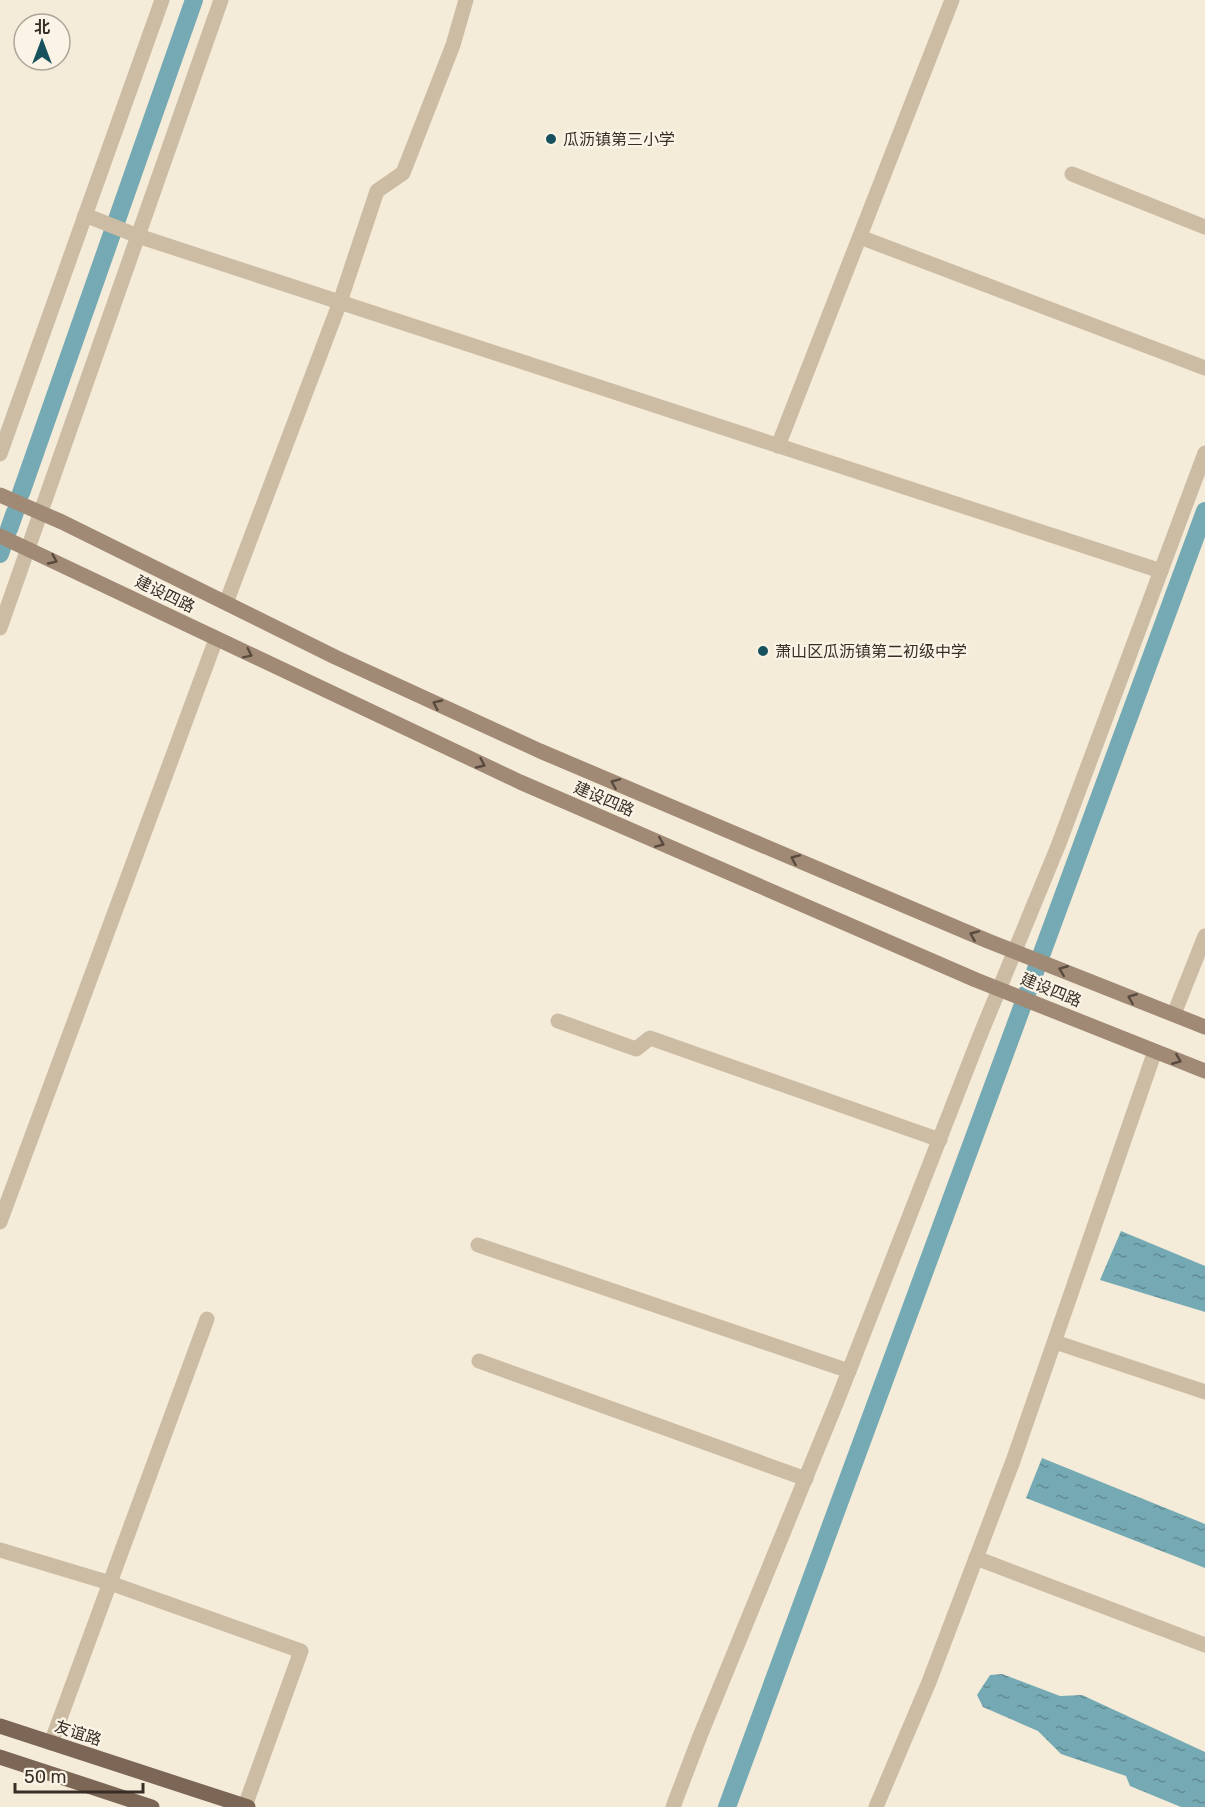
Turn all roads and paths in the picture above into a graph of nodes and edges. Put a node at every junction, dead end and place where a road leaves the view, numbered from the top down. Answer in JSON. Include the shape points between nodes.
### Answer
{"nodes":[{"id":1,"x":162,"y":0,"type":"edge"},
{"id":2,"x":221,"y":0,"type":"edge"},
{"id":3,"x":466,"y":0,"type":"edge"},
{"id":4,"x":952,"y":0,"type":"edge"},
{"id":5,"x":1072,"y":174,"type":"dead end"},
{"id":6,"x":86,"y":216,"type":"junction"},
{"id":7,"x":1205,"y":227,"type":"edge"},
{"id":8,"x":138,"y":236,"type":"junction"},
{"id":9,"x":860,"y":237,"type":"junction"},
{"id":10,"x":340,"y":302,"type":"junction"},
{"id":11,"x":1205,"y":368,"type":"edge"},
{"id":12,"x":778,"y":446,"type":"junction"},
{"id":13,"x":1205,"y":453,"type":"edge"},
{"id":14,"x":0,"y":454,"type":"edge"},
{"id":15,"x":0,"y":495,"type":"edge"},
{"id":16,"x":41,"y":513,"type":"junction"},
{"id":17,"x":0,"y":536,"type":"edge"},
{"id":18,"x":29,"y":549,"type":"junction"},
{"id":19,"x":1161,"y":571,"type":"junction"},
{"id":20,"x":226,"y":603,"type":"junction"},
{"id":21,"x":0,"y":628,"type":"edge"},
{"id":22,"x":216,"y":639,"type":"junction"},
{"id":23,"x":1205,"y":936,"type":"edge"},
{"id":24,"x":1174,"y":1014,"type":"junction"},
{"id":25,"x":558,"y":1022,"type":"dead end"},
{"id":26,"x":1205,"y":1027,"type":"edge"},
{"id":27,"x":1155,"y":1051,"type":"junction"},
{"id":28,"x":1205,"y":1071,"type":"edge"},
{"id":29,"x":940,"y":1140,"type":"junction"},
{"id":30,"x":0,"y":1222,"type":"edge"},
{"id":31,"x":478,"y":1245,"type":"dead end"},
{"id":32,"x":207,"y":1319,"type":"dead end"},
{"id":33,"x":1055,"y":1342,"type":"junction"},
{"id":34,"x":479,"y":1361,"type":"dead end"},
{"id":35,"x":849,"y":1371,"type":"junction"},
{"id":36,"x":1205,"y":1392,"type":"edge"},
{"id":37,"x":806,"y":1479,"type":"junction"},
{"id":38,"x":0,"y":1550,"type":"edge"},
{"id":39,"x":976,"y":1558,"type":"junction"},
{"id":40,"x":110,"y":1583,"type":"junction"},
{"id":41,"x":1205,"y":1645,"type":"edge"},
{"id":42,"x":0,"y":1726,"type":"edge"},
{"id":43,"x":51,"y":1743,"type":"junction"},
{"id":44,"x":0,"y":1757,"type":"edge"},
{"id":45,"x":246,"y":1806,"type":"edge"},
{"id":46,"x":152,"y":1807,"type":"edge"},
{"id":47,"x":673,"y":1807,"type":"edge"},
{"id":48,"x":876,"y":1807,"type":"edge"}],
"edges":[{"from":1,"to":6,"type":"street"},
{"from":2,"to":8,"type":"street"},
{"from":3,"to":10,"type":"street","via":[[453,45],[403,173],[377,190]]},
{"from":4,"to":9,"type":"street"},
{"from":5,"to":7,"type":"street"},
{"from":6,"to":8,"type":"street"},
{"from":6,"to":14,"type":"street"},
{"from":8,"to":10,"type":"street"},
{"from":8,"to":16,"type":"street"},
{"from":9,"to":11,"type":"street"},
{"from":9,"to":12,"type":"street"},
{"from":10,"to":12,"type":"street"},
{"from":10,"to":20,"type":"street"},
{"from":12,"to":19,"type":"street"},
{"from":13,"to":19,"type":"street"},
{"from":15,"to":16,"type":"main road","name":"建设四路"},
{"from":16,"to":18,"type":"street"},
{"from":16,"to":20,"type":"main road","name":"建设四路"},
{"from":17,"to":18,"type":"main road","name":"建设四路"},
{"from":18,"to":21,"type":"street"},
{"from":18,"to":22,"type":"main road","name":"建设四路","one_way":true},
{"from":19,"to":29,"type":"street","via":[[1058,846]]},
{"from":24,"to":20,"type":"main road","name":"建设四路","one_way":true,"via":[[1028,957],[540,751]]},
{"from":22,"to":27,"type":"main road","name":"建设四路","one_way":true,"via":[[520,782],[1015,995]]},
{"from":22,"to":30,"type":"street"},
{"from":23,"to":24,"type":"street"},
{"from":24,"to":26,"type":"main road","name":"建设四路"},
{"from":25,"to":29,"type":"street","via":[[636,1049],[650,1038]]},
{"from":27,"to":28,"type":"main road","name":"建设四路","one_way":true},
{"from":27,"to":33,"type":"street"},
{"from":29,"to":35,"type":"street"},
{"from":31,"to":35,"type":"street"},
{"from":32,"to":40,"type":"street"},
{"from":33,"to":36,"type":"street"},
{"from":33,"to":39,"type":"street"},
{"from":34,"to":37,"type":"street"},
{"from":35,"to":37,"type":"street"},
{"from":37,"to":47,"type":"street"},
{"from":38,"to":40,"type":"street"},
{"from":39,"to":41,"type":"street"},
{"from":39,"to":48,"type":"street"},
{"from":40,"to":43,"type":"street"},
{"from":40,"to":45,"type":"street","via":[[301,1651]]},
{"from":42,"to":43,"type":"main road","name":"友谊路"},
{"from":43,"to":45,"type":"main road","name":"友谊路"},
{"from":44,"to":46,"type":"main road"}]}
